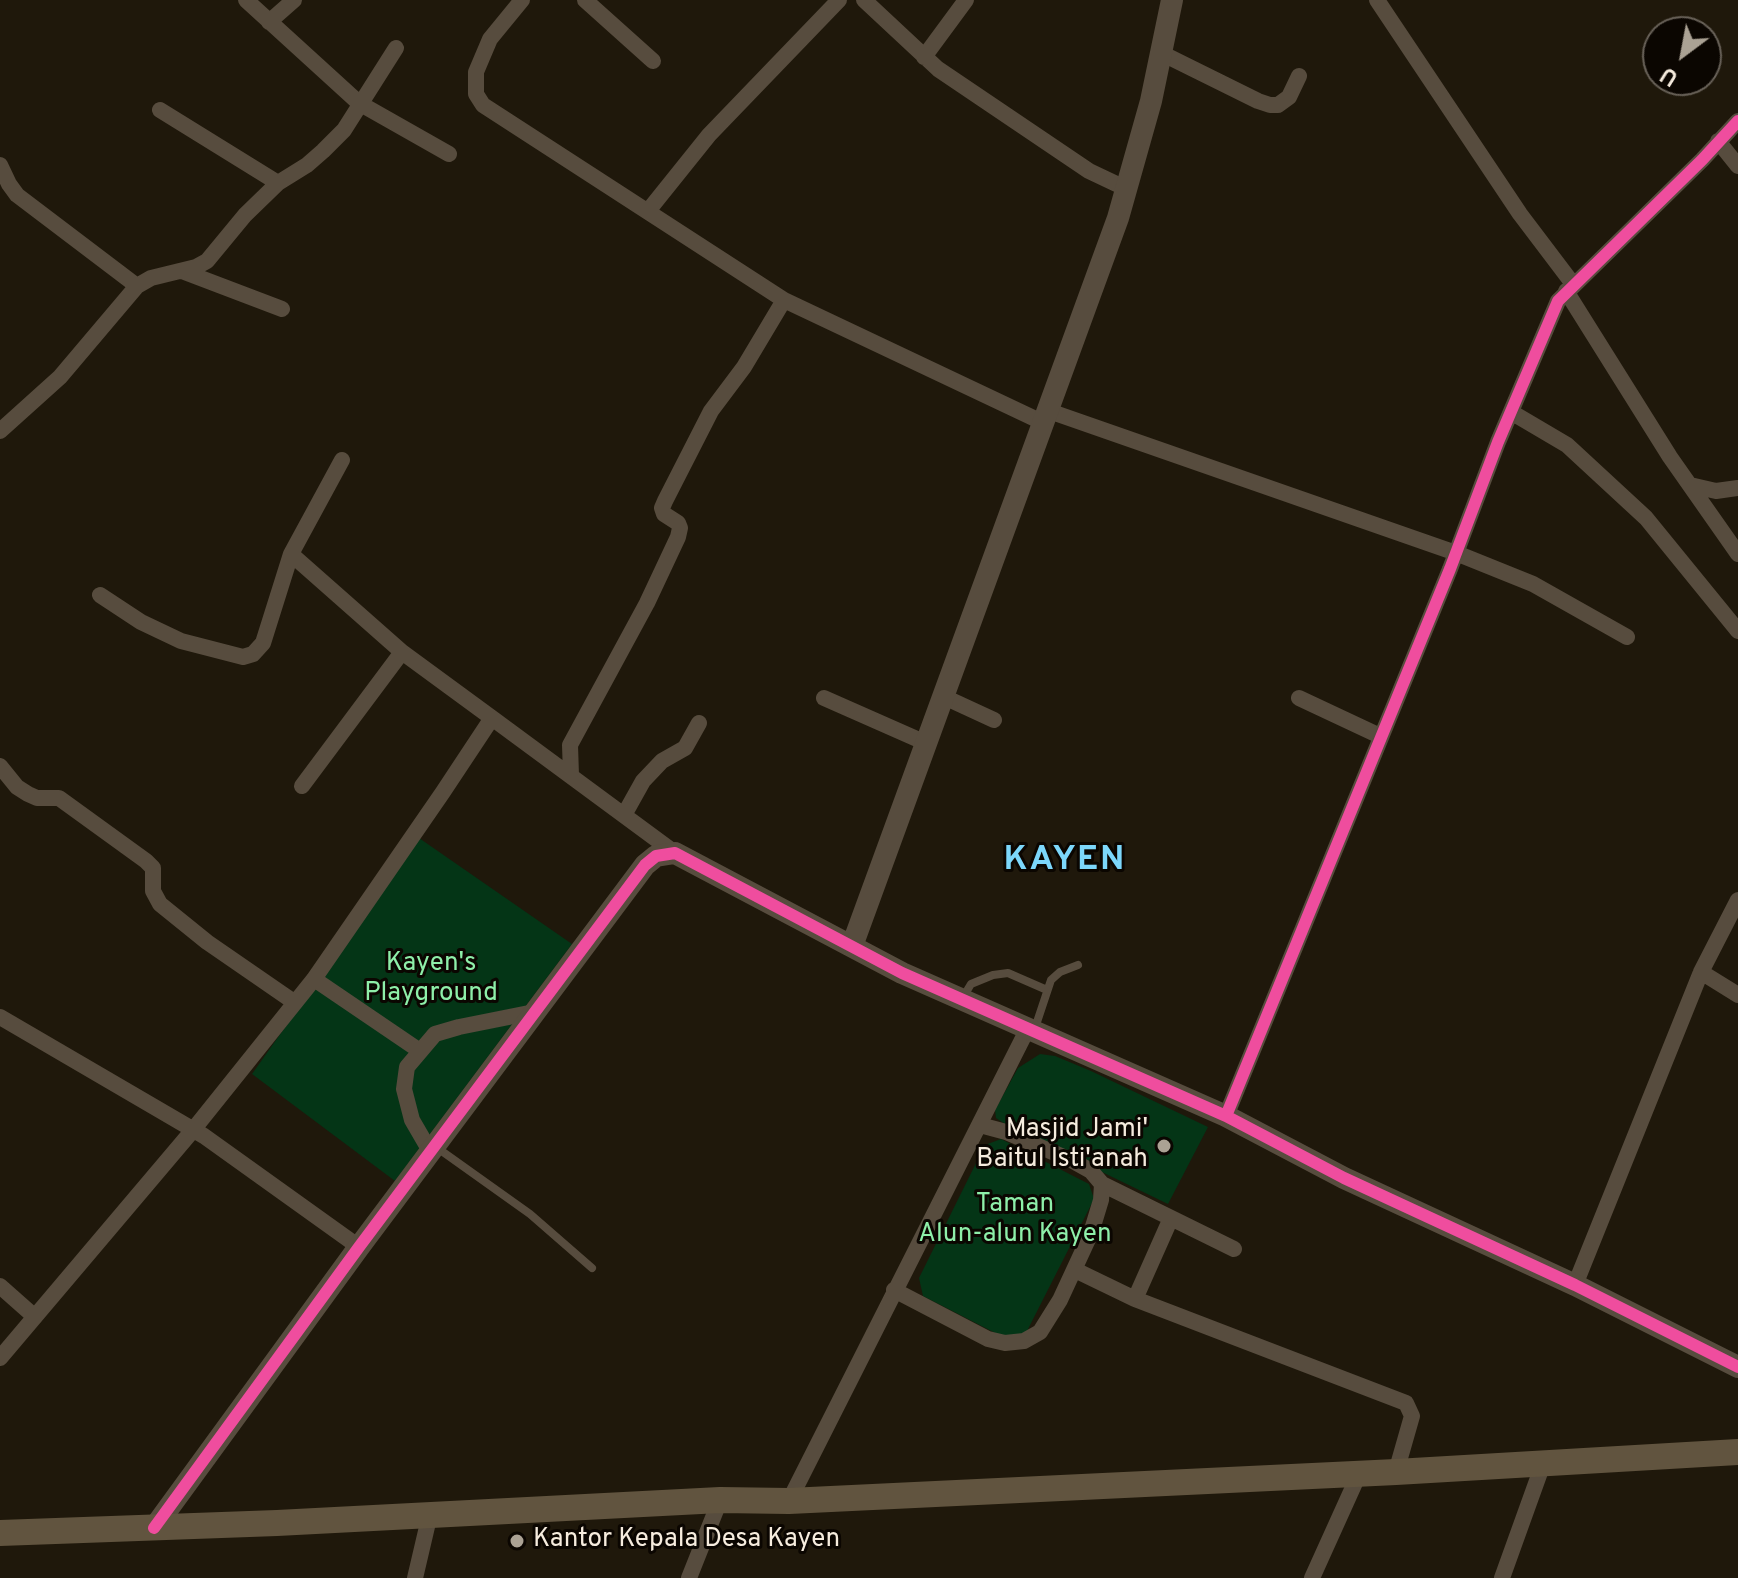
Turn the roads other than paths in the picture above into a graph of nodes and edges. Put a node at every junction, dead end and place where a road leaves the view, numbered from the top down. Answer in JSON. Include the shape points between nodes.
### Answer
{"nodes":[{"id":1,"x":246,"y":0,"type":"edge"},
{"id":2,"x":294,"y":0,"type":"edge"},
{"id":3,"x":522,"y":0,"type":"edge"},
{"id":4,"x":585,"y":0,"type":"edge"},
{"id":5,"x":839,"y":0,"type":"edge"},
{"id":6,"x":864,"y":0,"type":"edge"},
{"id":7,"x":966,"y":0,"type":"edge"},
{"id":8,"x":1172,"y":0,"type":"edge"},
{"id":9,"x":1377,"y":0,"type":"edge"},
{"id":10,"x":269,"y":22,"type":"junction"},
{"id":11,"x":396,"y":48,"type":"dead end"},
{"id":12,"x":1161,"y":53,"type":"junction"},
{"id":13,"x":924,"y":57,"type":"junction"},
{"id":14,"x":653,"y":61,"type":"dead end"},
{"id":15,"x":1299,"y":76,"type":"dead end"},
{"id":16,"x":359,"y":103,"type":"junction"},
{"id":17,"x":160,"y":110,"type":"dead end"},
{"id":18,"x":1738,"y":121,"type":"edge"},
{"id":19,"x":1718,"y":141,"type":"junction"},
{"id":20,"x":449,"y":154,"type":"dead end"},
{"id":21,"x":0,"y":165,"type":"edge"},
{"id":22,"x":1738,"y":166,"type":"edge"},
{"id":23,"x":278,"y":183,"type":"junction"},
{"id":24,"x":1127,"y":189,"type":"junction"},
{"id":25,"x":648,"y":211,"type":"junction"},
{"id":26,"x":182,"y":271,"type":"junction"},
{"id":27,"x":137,"y":286,"type":"junction"},
{"id":28,"x":1565,"y":292,"type":"junction"},
{"id":29,"x":784,"y":300,"type":"junction"},
{"id":30,"x":282,"y":309,"type":"dead end"},
{"id":31,"x":1511,"y":412,"type":"junction"},
{"id":32,"x":1047,"y":417,"type":"junction"},
{"id":33,"x":0,"y":431,"type":"edge"},
{"id":34,"x":342,"y":460,"type":"dead end"},
{"id":35,"x":1690,"y":485,"type":"junction"},
{"id":36,"x":1738,"y":488,"type":"edge"},
{"id":37,"x":1456,"y":553,"type":"junction"},
{"id":38,"x":291,"y":554,"type":"junction"},
{"id":39,"x":1738,"y":554,"type":"edge"},
{"id":40,"x":100,"y":595,"type":"dead end"},
{"id":41,"x":1738,"y":631,"type":"edge"},
{"id":42,"x":1627,"y":637,"type":"dead end"},
{"id":43,"x":402,"y":652,"type":"junction"},
{"id":44,"x":942,"y":696,"type":"junction"},
{"id":45,"x":824,"y":698,"type":"dead end"},
{"id":46,"x":1299,"y":698,"type":"dead end"},
{"id":47,"x":492,"y":718,"type":"junction"},
{"id":48,"x":994,"y":720,"type":"dead end"},
{"id":49,"x":699,"y":723,"type":"dead end"},
{"id":50,"x":1380,"y":736,"type":"junction"},
{"id":51,"x":926,"y":743,"type":"junction"},
{"id":52,"x":0,"y":766,"type":"edge"},
{"id":53,"x":571,"y":775,"type":"junction"},
{"id":54,"x":302,"y":786,"type":"dead end"},
{"id":55,"x":624,"y":815,"type":"junction"},
{"id":56,"x":675,"y":853,"type":"junction"},
{"id":57,"x":1738,"y":900,"type":"edge"},
{"id":58,"x":852,"y":946,"type":"junction"},
{"id":59,"x":1078,"y":965,"type":"dead end"},
{"id":60,"x":1701,"y":972,"type":"junction"},
{"id":61,"x":314,"y":979,"type":"junction"},
{"id":62,"x":1047,"y":990,"type":"junction"},
{"id":63,"x":1738,"y":995,"type":"edge"},
{"id":64,"x":962,"y":999,"type":"junction"},
{"id":65,"x":294,"y":1002,"type":"junction"},
{"id":66,"x":534,"y":1012,"type":"junction"},
{"id":67,"x":0,"y":1017,"type":"edge"},
{"id":68,"x":1031,"y":1030,"type":"junction"},
{"id":69,"x":420,"y":1051,"type":"junction"},
{"id":70,"x":1226,"y":1116,"type":"junction"},
{"id":71,"x":980,"y":1125,"type":"junction"},
{"id":72,"x":193,"y":1130,"type":"junction"},
{"id":73,"x":432,"y":1149,"type":"junction"},
{"id":74,"x":1102,"y":1184,"type":"junction"},
{"id":75,"x":1171,"y":1218,"type":"junction"},
{"id":76,"x":359,"y":1247,"type":"junction"},
{"id":77,"x":1234,"y":1249,"type":"dead end"},
{"id":78,"x":592,"y":1268,"type":"dead end"},
{"id":79,"x":1075,"y":1270,"type":"junction"},
{"id":80,"x":1575,"y":1285,"type":"junction"},
{"id":81,"x":0,"y":1286,"type":"edge"},
{"id":82,"x":894,"y":1290,"type":"junction"},
{"id":83,"x":1135,"y":1299,"type":"junction"},
{"id":84,"x":35,"y":1317,"type":"junction"},
{"id":85,"x":0,"y":1358,"type":"edge"},
{"id":86,"x":1738,"y":1367,"type":"edge"},
{"id":87,"x":1738,"y":1452,"type":"edge"},
{"id":88,"x":1543,"y":1464,"type":"junction"},
{"id":89,"x":1396,"y":1472,"type":"junction"},
{"id":90,"x":1359,"y":1474,"type":"junction"},
{"id":91,"x":720,"y":1500,"type":"junction"},
{"id":92,"x":789,"y":1501,"type":"junction"},
{"id":93,"x":430,"y":1514,"type":"junction"},
{"id":94,"x":154,"y":1528,"type":"junction"},
{"id":95,"x":0,"y":1533,"type":"edge"},
{"id":96,"x":415,"y":1578,"type":"edge"},
{"id":97,"x":689,"y":1578,"type":"edge"},
{"id":98,"x":1312,"y":1578,"type":"edge"},
{"id":99,"x":1502,"y":1578,"type":"edge"}],
"edges":[{"from":1,"to":10,"type":"street"},
{"from":2,"to":10,"type":"street"},
{"from":3,"to":25,"type":"street","via":[[484,50],[476,72],[478,100]]},
{"from":4,"to":14,"type":"street"},
{"from":5,"to":25,"type":"street","via":[[709,135]]},
{"from":6,"to":13,"type":"street"},
{"from":7,"to":13,"type":"street"},
{"from":8,"to":12,"type":"street"},
{"from":9,"to":28,"type":"street","via":[[1520,214]]},
{"from":10,"to":16,"type":"street"},
{"from":11,"to":16,"type":"street"},
{"from":12,"to":15,"type":"street","via":[[1270,105],[1289,97]]},
{"from":12,"to":24,"type":"street"},
{"from":13,"to":24,"type":"street","via":[[1089,171]]},
{"from":16,"to":20,"type":"street"},
{"from":16,"to":23,"type":"street","via":[[344,130],[323,151]]},
{"from":17,"to":23,"type":"street"},
{"from":18,"to":19,"type":"street"},
{"from":19,"to":22,"type":"street"},
{"from":19,"to":28,"type":"street"},
{"from":21,"to":27,"type":"street","via":[[17,195]]},
{"from":23,"to":26,"type":"street","via":[[207,261]]},
{"from":24,"to":32,"type":"street"},
{"from":25,"to":29,"type":"street"},
{"from":26,"to":27,"type":"street"},
{"from":26,"to":30,"type":"street"},
{"from":27,"to":33,"type":"street","via":[[60,377]]},
{"from":28,"to":31,"type":"street"},
{"from":28,"to":35,"type":"street"},
{"from":29,"to":32,"type":"street"},
{"from":29,"to":53,"type":"street","via":[[711,411],[665,501],[664,514],[678,523],[678,537],[570,745]]},
{"from":31,"to":37,"type":"street"},
{"from":31,"to":41,"type":"street","via":[[1567,445],[1646,518]]},
{"from":32,"to":37,"type":"street"},
{"from":32,"to":44,"type":"street"},
{"from":34,"to":38,"type":"street"},
{"from":35,"to":36,"type":"street","via":[[1716,491]]},
{"from":35,"to":39,"type":"street"},
{"from":37,"to":42,"type":"street","via":[[1533,584]]},
{"from":37,"to":50,"type":"street"},
{"from":38,"to":40,"type":"street","via":[[263,643],[243,657],[181,641]]},
{"from":38,"to":43,"type":"street"},
{"from":43,"to":47,"type":"street"},
{"from":43,"to":54,"type":"street"},
{"from":44,"to":48,"type":"street"},
{"from":44,"to":51,"type":"street"},
{"from":45,"to":51,"type":"street"},
{"from":46,"to":50,"type":"street"},
{"from":47,"to":53,"type":"street"},
{"from":47,"to":61,"type":"street"},
{"from":49,"to":55,"type":"street","via":[[685,748],[643,781]]},
{"from":50,"to":70,"type":"street"},
{"from":51,"to":58,"type":"street"},
{"from":52,"to":65,"type":"street","via":[[17,787],[37,798],[59,798],[146,861],[153,868],[153,891],[160,904]]},
{"from":53,"to":55,"type":"street"},
{"from":55,"to":56,"type":"street"},
{"from":56,"to":58,"type":"street"},
{"from":56,"to":66,"type":"street","via":[[656,856],[645,865]]},
{"from":57,"to":60,"type":"street"},
{"from":58,"to":64,"type":"street"},
{"from":59,"to":62,"type":"lane","via":[[1060,972]]},
{"from":60,"to":63,"type":"street"},
{"from":60,"to":80,"type":"street"},
{"from":61,"to":65,"type":"street"},
{"from":61,"to":69,"type":"street"},
{"from":62,"to":64,"type":"lane","via":[[1008,973],[971,984]]},
{"from":62,"to":68,"type":"lane"},
{"from":64,"to":68,"type":"street"},
{"from":65,"to":72,"type":"street"},
{"from":66,"to":69,"type":"street","via":[[435,1034]]},
{"from":66,"to":73,"type":"street"},
{"from":67,"to":72,"type":"street"},
{"from":68,"to":70,"type":"street"},
{"from":68,"to":71,"type":"street"},
{"from":69,"to":73,"type":"street","via":[[407,1067],[404,1089],[412,1120]]},
{"from":70,"to":80,"type":"street","via":[[1344,1178]]},
{"from":71,"to":74,"type":"street","via":[[1073,1161]]},
{"from":71,"to":82,"type":"street"},
{"from":72,"to":76,"type":"street"},
{"from":72,"to":84,"type":"street"},
{"from":73,"to":76,"type":"street"},
{"from":73,"to":78,"type":"lane","via":[[530,1214]]},
{"from":74,"to":75,"type":"street"},
{"from":74,"to":79,"type":"street","via":[[1091,1233]]},
{"from":75,"to":77,"type":"street"},
{"from":75,"to":83,"type":"street"},
{"from":76,"to":94,"type":"street"},
{"from":79,"to":82,"type":"street","via":[[1040,1332],[1024,1341],[988,1339]]},
{"from":79,"to":83,"type":"street"},
{"from":80,"to":86,"type":"street"},
{"from":81,"to":84,"type":"street"},
{"from":82,"to":92,"type":"street"},
{"from":83,"to":89,"type":"street","via":[[1406,1403],[1412,1416]]},
{"from":84,"to":85,"type":"street"},
{"from":87,"to":88,"type":"main road"},
{"from":88,"to":89,"type":"main road"},
{"from":88,"to":99,"type":"street"},
{"from":89,"to":90,"type":"main road"},
{"from":90,"to":92,"type":"main road"},
{"from":90,"to":98,"type":"street"},
{"from":91,"to":92,"type":"main road"},
{"from":91,"to":93,"type":"main road"},
{"from":91,"to":97,"type":"street"},
{"from":93,"to":94,"type":"main road"},
{"from":93,"to":96,"type":"street"},
{"from":94,"to":95,"type":"main road"}]}
